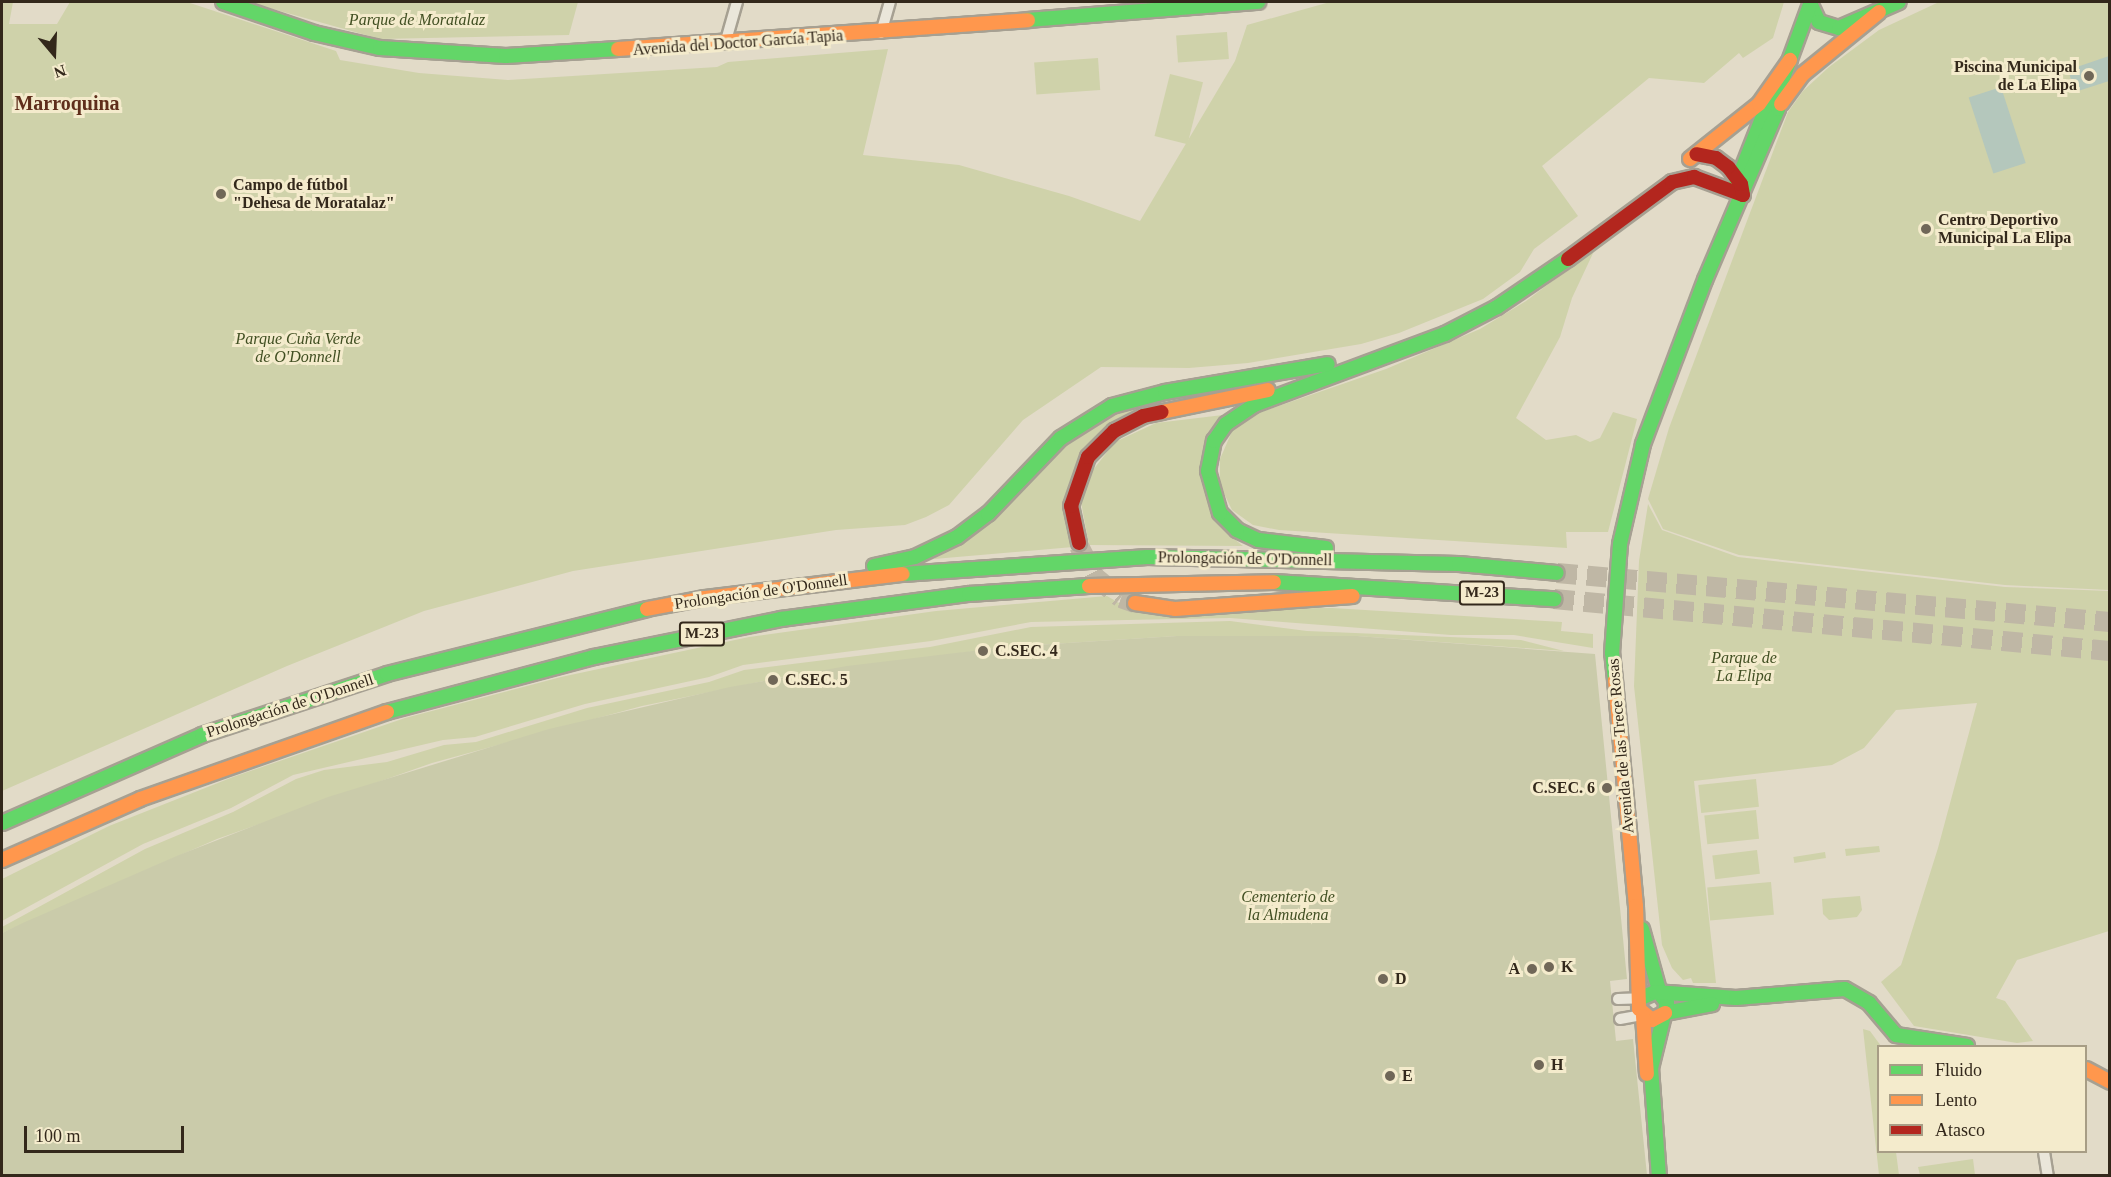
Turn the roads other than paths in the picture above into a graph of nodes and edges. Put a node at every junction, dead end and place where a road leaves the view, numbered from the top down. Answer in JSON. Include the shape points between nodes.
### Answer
{"nodes":[{"id":1,"x":223,"y":2,"type":"edge"},
{"id":2,"x":737,"y":2,"type":"edge"},
{"id":3,"x":890,"y":2,"type":"edge"},
{"id":4,"x":1258,"y":2,"type":"edge"},
{"id":5,"x":1810,"y":2,"type":"edge"},
{"id":6,"x":1899,"y":2,"type":"edge"},
{"id":7,"x":1879,"y":12,"type":"junction"},
{"id":8,"x":1830,"y":27,"type":"junction"},
{"id":9,"x":881,"y":33,"type":"junction"},
{"id":10,"x":725,"y":44,"type":"junction"},
{"id":11,"x":1833,"y":48,"type":"junction"},
{"id":12,"x":1790,"y":60,"type":"junction"},
{"id":13,"x":1783,"y":78,"type":"junction"},
{"id":14,"x":1778,"y":109,"type":"junction"},
{"id":15,"x":1696,"y":154,"type":"junction"},
{"id":16,"x":1737,"y":177,"type":"junction"},
{"id":17,"x":1738,"y":194,"type":"junction"},
{"id":18,"x":1581,"y":249,"type":"junction"},
{"id":19,"x":1402,"y":351,"type":"junction"},
{"id":20,"x":1315,"y":380,"type":"junction"},
{"id":21,"x":1078,"y":543,"type":"tunnel mouth"},
{"id":22,"x":1459,"y":564,"type":"junction"},
{"id":23,"x":1557,"y":573,"type":"tunnel mouth"},
{"id":24,"x":809,"y":583,"type":"junction"},
{"id":25,"x":1410,"y":588,"type":"junction"},
{"id":26,"x":1554,"y":599,"type":"tunnel mouth"},
{"id":27,"x":1135,"y":603,"type":"tunnel mouth"},
{"id":28,"x":2,"y":823,"type":"edge"},
{"id":29,"x":2,"y":860,"type":"edge"},
{"id":30,"x":1636,"y":906,"type":"junction"},
{"id":31,"x":1660,"y":994,"type":"junction"},
{"id":32,"x":1641,"y":998,"type":"junction"},
{"id":33,"x":1736,"y":998,"type":"junction"},
{"id":34,"x":1618,"y":999,"type":"dead end"},
{"id":35,"x":1663,"y":1015,"type":"junction"},
{"id":36,"x":1643,"y":1016,"type":"junction"},
{"id":37,"x":1620,"y":1019,"type":"dead end"},
{"id":38,"x":1955,"y":1045,"type":"edge"},
{"id":39,"x":2087,"y":1070,"type":"edge"},
{"id":40,"x":2109,"y":1083,"type":"edge"},
{"id":41,"x":1652,"y":1097,"type":"junction"},
{"id":42,"x":2044,"y":1153,"type":"edge"},
{"id":43,"x":1659,"y":1176,"type":"edge"},
{"id":44,"x":2048,"y":1176,"type":"edge"}],
"edges":[{"from":1,"to":10,"type":"main road","name":"Avenida del Doctor García Tapia","via":[[314,33],[380,48],[506,56]]},
{"from":2,"to":10,"type":"street"},
{"from":3,"to":9,"type":"street"},
{"from":4,"to":9,"type":"main road","name":"Avenida del Doctor García Tapia"},
{"from":5,"to":8,"type":"main road","via":[[1819,22]]},
{"from":5,"to":12,"type":"main road"},
{"from":6,"to":7,"type":"main road"},
{"from":7,"to":8,"type":"main road","via":[[1850,26]]},
{"from":7,"to":11,"type":"main road"},
{"from":8,"to":11,"type":"main road","via":[[1835,40]]},
{"from":9,"to":10,"type":"main road","name":"Avenida del Doctor García Tapia"},
{"from":11,"to":14,"type":"main road","via":[[1803,74]]},
{"from":12,"to":13,"type":"main road"},
{"from":12,"to":15,"type":"main road","via":[[1759,104]]},
{"from":13,"to":14,"type":"main road"},
{"from":13,"to":16,"type":"main road","via":[[1764,107]]},
{"from":14,"to":17,"type":"main road"},
{"from":15,"to":16,"type":"main road","via":[[1716,158]]},
{"from":15,"to":18,"type":"main road"},
{"from":16,"to":17,"type":"main road"},
{"from":17,"to":18,"type":"main road","via":[[1705,179],[1686,176],[1672,182]]},
{"from":17,"to":30,"type":"main road","name":"Avenida de las Trece Rosas","via":[[1643,444],[1626,513],[1616,585],[1614,684]]},
{"from":18,"to":19,"type":"main road","via":[[1497,307]]},
{"from":19,"to":20,"type":"main road"},
{"from":19,"to":24,"type":"main road","via":[[1112,406],[1061,438],[988,514],[957,537],[915,557]]},
{"from":20,"to":21,"type":"main road","via":[[1143,416],[1114,430],[1088,457],[1077,482],[1071,506]]},
{"from":20,"to":22,"type":"main road","via":[[1242,411],[1220,431],[1208,471],[1211,492],[1221,513],[1249,537],[1278,545],[1413,553]]},
{"from":22,"to":23,"type":"main road","name":"Prolongación de O'Donnell","number":"M-23"},
{"from":22,"to":24,"type":"main road","name":"Prolongación de O'Donnell","number":"M-23","via":[[1147,557],[958,568]]},
{"from":24,"to":28,"type":"main road","name":"Prolongación de O'Donnell","number":"M-23","via":[[602,618],[387,674],[202,735]]},
{"from":25,"to":26,"type":"main road","name":"Prolongación de O'Donnell","number":"M-23"},
{"from":25,"to":27,"type":"main road","via":[[1378,596],[1299,597],[1175,609]]},
{"from":25,"to":29,"type":"main road","name":"Prolongación de O'Donnell","number":"M-23","via":[[1298,582],[1154,582],[969,594],[781,619],[594,657],[366,718],[192,778]]},
{"from":30,"to":31,"type":"main road","name":"Avenida de las Trece Rosas"},
{"from":30,"to":32,"type":"main road","name":"Avenida de las Trece Rosas"},
{"from":31,"to":32,"type":"main road","via":[[1650,992]]},
{"from":31,"to":33,"type":"main road"},
{"from":31,"to":35,"type":"main road","name":"Avenida de las Trece Rosas","via":[[1667,1003]]},
{"from":32,"to":34,"type":"street"},
{"from":32,"to":36,"type":"main road","name":"Avenida de las Trece Rosas"},
{"from":33,"to":35,"type":"main road"},
{"from":33,"to":38,"type":"main road","via":[[1845,989],[1869,1003],[1896,1035]]},
{"from":35,"to":36,"type":"main road","via":[[1652,1020]]},
{"from":35,"to":41,"type":"main road","name":"Avenida de las Trece Rosas","via":[[1652,1061]]},
{"from":36,"to":37,"type":"street"},
{"from":36,"to":41,"type":"main road","name":"Avenida de las Trece Rosas","via":[[1643,1054]]},
{"from":39,"to":40,"type":"main road"},
{"from":41,"to":43,"type":"main road","name":"Avenida de las Trece Rosas"},
{"from":42,"to":44,"type":"street"}]}
